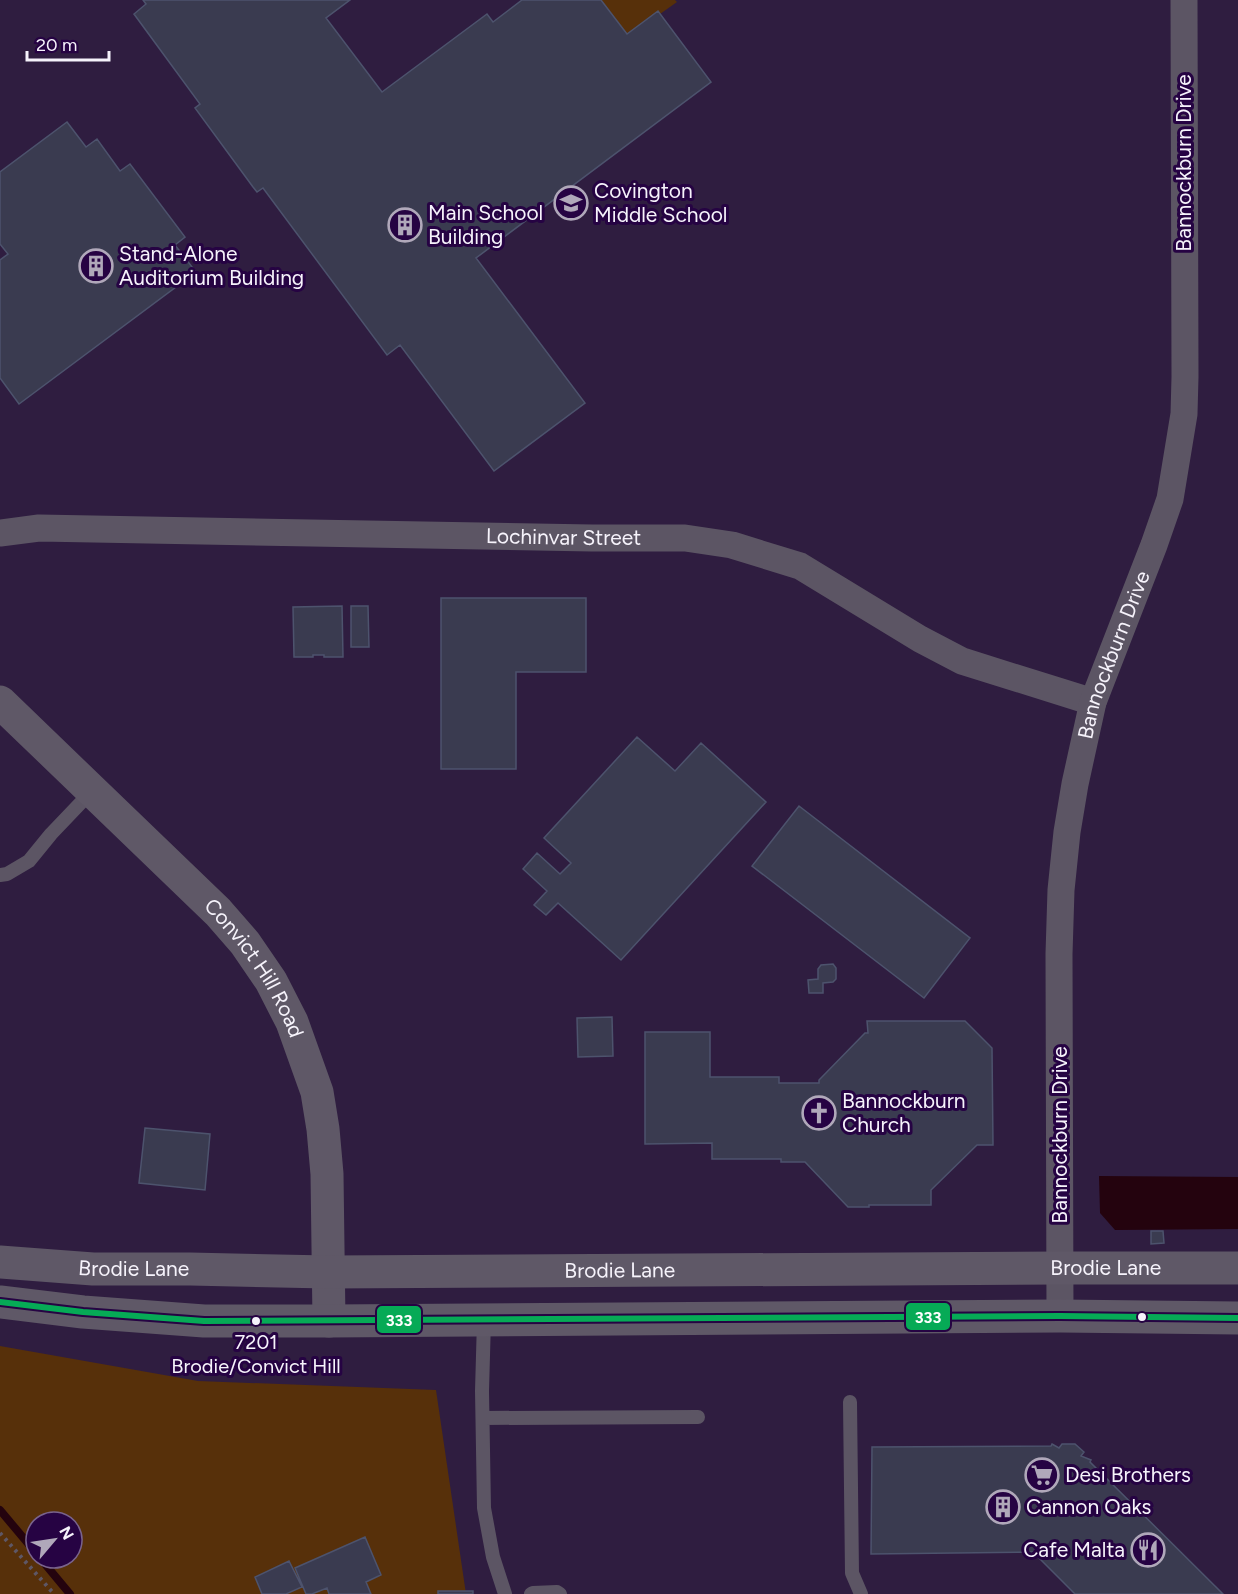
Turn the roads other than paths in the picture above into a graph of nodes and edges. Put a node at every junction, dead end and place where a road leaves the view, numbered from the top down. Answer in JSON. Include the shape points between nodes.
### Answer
{"nodes":[{"id":1,"x":1184,"y":0,"type":"edge"},
{"id":2,"x":0,"y":533,"type":"edge"},
{"id":3,"x":0,"y":702,"type":"edge"},
{"id":4,"x":1093,"y":702,"type":"junction"},
{"id":5,"x":92,"y":791,"type":"junction"},
{"id":6,"x":0,"y":875,"type":"edge"},
{"id":7,"x":0,"y":1262,"type":"edge"},
{"id":8,"x":1060,"y":1268,"type":"junction"},
{"id":9,"x":1238,"y":1269,"type":"edge"},
{"id":10,"x":328,"y":1272,"type":"junction"},
{"id":11,"x":0,"y":1302,"type":"edge"},
{"id":12,"x":1060,"y":1316,"type":"junction"},
{"id":13,"x":1238,"y":1318,"type":"edge"},
{"id":14,"x":484,"y":1320,"type":"junction"},
{"id":15,"x":329,"y":1321,"type":"junction"},
{"id":16,"x":850,"y":1402,"type":"dead end"},
{"id":17,"x":698,"y":1417,"type":"dead end"},
{"id":18,"x":483,"y":1418,"type":"junction"},
{"id":19,"x":505,"y":1594,"type":"edge"},
{"id":20,"x":531,"y":1594,"type":"edge"},
{"id":21,"x":560,"y":1594,"type":"edge"},
{"id":22,"x":861,"y":1594,"type":"edge"}],
"edges":[{"from":1,"to":4,"type":"street","name":"Bannockburn Drive","via":[[1184,414],[1170,498]]},
{"from":2,"to":4,"type":"street","name":"Lochinvar Street","via":[[39,528],[685,538],[732,545],[800,566],[962,661]]},
{"from":3,"to":5,"type":"main road","name":"Convict Hill Road"},
{"from":4,"to":8,"type":"street","name":"Bannockburn Drive","via":[[1068,822],[1061,890]]},
{"from":5,"to":6,"type":"lane","via":[[28,861]]},
{"from":5,"to":10,"type":"main road","name":"Convict Hill Road","via":[[245,943],[292,1022],[317,1092],[323,1129]]},
{"from":7,"to":10,"type":"main road","name":"Brodie Lane","via":[[93,1269]]},
{"from":8,"to":9,"type":"main road","name":"Brodie Lane"},
{"from":8,"to":10,"type":"main road","name":"Brodie Lane"},
{"from":8,"to":12,"type":"street","name":"Bannockburn Drive"},
{"from":10,"to":15,"type":"main road","name":"Convict Hill Road"},
{"from":11,"to":15,"type":"main road","via":[[204,1321]]},
{"from":12,"to":13,"type":"main road"},
{"from":12,"to":14,"type":"main road"},
{"from":14,"to":15,"type":"main road"},
{"from":14,"to":18,"type":"lane"},
{"from":16,"to":22,"type":"lane","via":[[852,1573]]},
{"from":17,"to":18,"type":"lane"},
{"from":18,"to":19,"type":"lane","via":[[484,1508]]},
{"from":20,"to":21,"type":"lane"}]}
